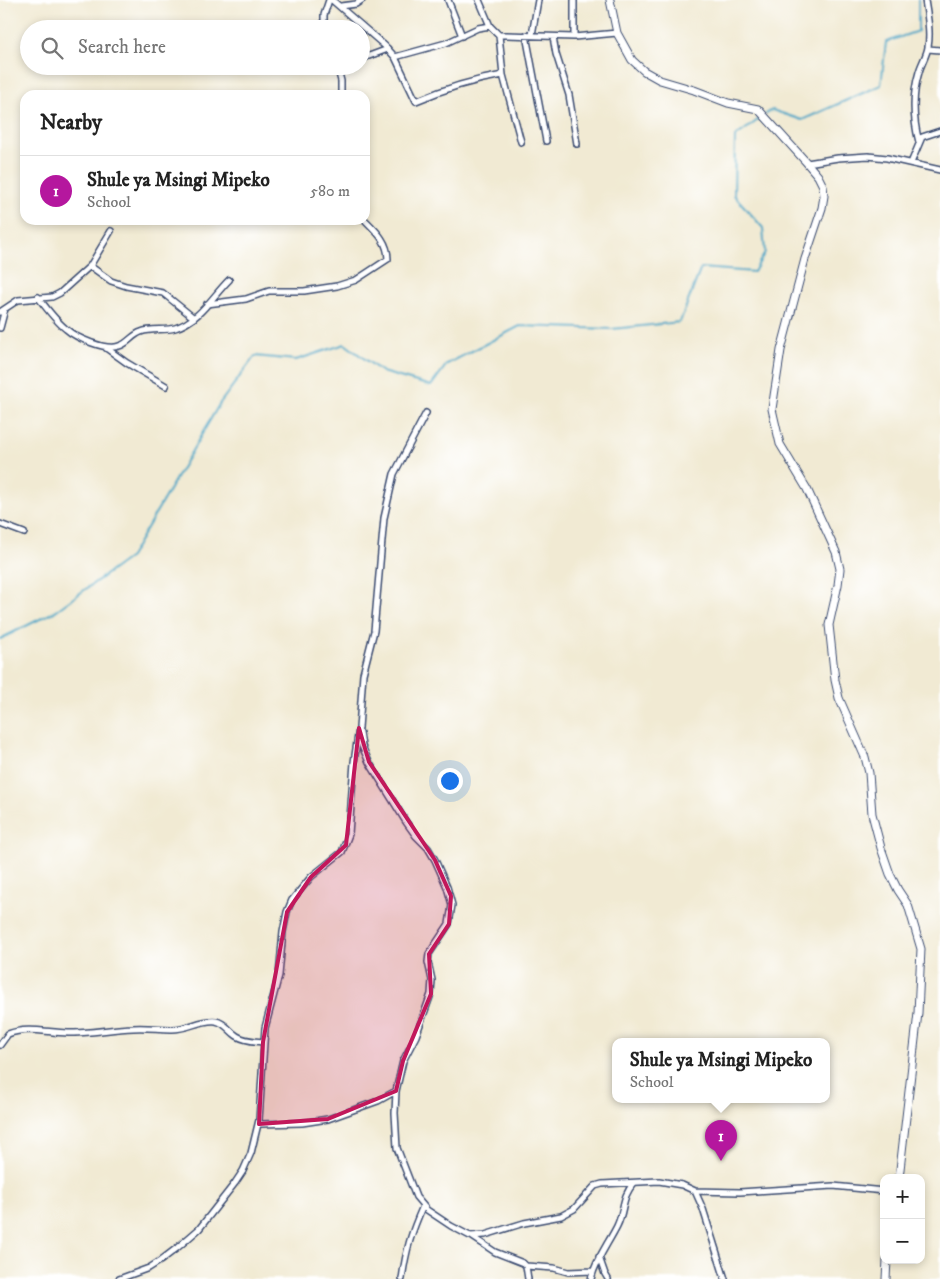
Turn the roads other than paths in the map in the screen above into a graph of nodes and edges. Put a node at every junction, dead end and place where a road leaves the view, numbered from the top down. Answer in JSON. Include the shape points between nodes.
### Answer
{"nodes":[{"id":1,"x":330,"y":0,"type":"edge"},
{"id":2,"x":362,"y":0,"type":"edge"},
{"id":3,"x":448,"y":0,"type":"edge"},
{"id":4,"x":479,"y":0,"type":"edge"},
{"id":5,"x":538,"y":0,"type":"edge"},
{"id":6,"x":574,"y":0,"type":"edge"},
{"id":7,"x":610,"y":0,"type":"edge"},
{"id":8,"x":925,"y":0,"type":"edge"},
{"id":9,"x":356,"y":4,"type":"junction"},
{"id":10,"x":341,"y":6,"type":"junction"},
{"id":11,"x":351,"y":17,"type":"junction"},
{"id":12,"x":324,"y":20,"type":"edge"},
{"id":13,"x":354,"y":20,"type":"edge"},
{"id":14,"x":490,"y":26,"type":"junction"},
{"id":15,"x":370,"y":33,"type":"edge"},
{"id":16,"x":617,"y":33,"type":"junction"},
{"id":17,"x":499,"y":35,"type":"junction"},
{"id":18,"x":529,"y":35,"type":"junction"},
{"id":19,"x":462,"y":36,"type":"junction"},
{"id":20,"x":553,"y":37,"type":"junction"},
{"id":21,"x":574,"y":37,"type":"junction"},
{"id":22,"x":388,"y":49,"type":"junction"},
{"id":23,"x":928,"y":49,"type":"junction"},
{"id":24,"x":940,"y":50,"type":"edge"},
{"id":25,"x":370,"y":56,"type":"edge"},
{"id":26,"x":395,"y":57,"type":"junction"},
{"id":27,"x":339,"y":75,"type":"edge"},
{"id":28,"x":503,"y":75,"type":"junction"},
{"id":29,"x":341,"y":90,"type":"edge"},
{"id":30,"x":940,"y":131,"type":"edge"},
{"id":31,"x":546,"y":141,"type":"dead end"},
{"id":32,"x":521,"y":142,"type":"dead end"},
{"id":33,"x":919,"y":142,"type":"junction"},
{"id":34,"x":577,"y":144,"type":"dead end"},
{"id":35,"x":807,"y":163,"type":"junction"},
{"id":36,"x":911,"y":163,"type":"junction"},
{"id":37,"x":940,"y":170,"type":"edge"},
{"id":38,"x":370,"y":225,"type":"edge"},
{"id":39,"x":111,"y":231,"type":"dead end"},
{"id":40,"x":90,"y":266,"type":"junction"},
{"id":41,"x":229,"y":280,"type":"dead end"},
{"id":42,"x":38,"y":298,"type":"junction"},
{"id":43,"x":207,"y":304,"type":"junction"},
{"id":44,"x":2,"y":310,"type":"edge"},
{"id":45,"x":194,"y":318,"type":"junction"},
{"id":46,"x":0,"y":322,"type":"edge"},
{"id":47,"x":106,"y":348,"type":"junction"},
{"id":48,"x":166,"y":386,"type":"dead end"},
{"id":49,"x":426,"y":413,"type":"dead end"},
{"id":50,"x":0,"y":524,"type":"edge"},
{"id":51,"x":24,"y":533,"type":"dead end"},
{"id":52,"x":359,"y":728,"type":"junction"},
{"id":53,"x":263,"y":1042,"type":"junction"},
{"id":54,"x":0,"y":1045,"type":"edge"},
{"id":55,"x":396,"y":1090,"type":"junction"},
{"id":56,"x":259,"y":1124,"type":"junction"},
{"id":57,"x":899,"y":1174,"type":"edge"},
{"id":58,"x":634,"y":1183,"type":"junction"},
{"id":59,"x":695,"y":1191,"type":"junction"},
{"id":60,"x":880,"y":1191,"type":"edge"},
{"id":61,"x":423,"y":1206,"type":"junction"},
{"id":62,"x":470,"y":1236,"type":"junction"},
{"id":63,"x":599,"y":1258,"type":"junction"},
{"id":64,"x":887,"y":1264,"type":"edge"},
{"id":65,"x":526,"y":1266,"type":"junction"},
{"id":66,"x":593,"y":1271,"type":"junction"},
{"id":67,"x":724,"y":1278,"type":"edge"},
{"id":68,"x":119,"y":1279,"type":"edge"},
{"id":69,"x":402,"y":1279,"type":"edge"},
{"id":70,"x":528,"y":1279,"type":"edge"},
{"id":71,"x":591,"y":1279,"type":"edge"},
{"id":72,"x":608,"y":1279,"type":"edge"},
{"id":73,"x":886,"y":1279,"type":"edge"}],
"edges":[{"from":1,"to":10,"type":"street"},
{"from":1,"to":12,"type":"street"},
{"from":2,"to":9,"type":"street"},
{"from":3,"to":19,"type":"street"},
{"from":4,"to":14,"type":"street"},
{"from":5,"to":18,"type":"street"},
{"from":6,"to":21,"type":"street"},
{"from":7,"to":16,"type":"street"},
{"from":8,"to":23,"type":"street"},
{"from":9,"to":10,"type":"street"},
{"from":9,"to":11,"type":"street"},
{"from":10,"to":11,"type":"street"},
{"from":11,"to":13,"type":"street"},
{"from":14,"to":17,"type":"street"},
{"from":14,"to":19,"type":"street"},
{"from":15,"to":22,"type":"street"},
{"from":16,"to":21,"type":"street"},
{"from":16,"to":35,"type":"street","via":[[632,60],[653,78],[758,109]]},
{"from":17,"to":18,"type":"street"},
{"from":17,"to":28,"type":"street"},
{"from":18,"to":20,"type":"street"},
{"from":18,"to":31,"type":"street"},
{"from":19,"to":26,"type":"street"},
{"from":20,"to":21,"type":"street"},
{"from":20,"to":34,"type":"street","via":[[569,95]]},
{"from":22,"to":25,"type":"street"},
{"from":22,"to":26,"type":"street"},
{"from":23,"to":24,"type":"street"},
{"from":23,"to":33,"type":"street","via":[[914,93]]},
{"from":26,"to":28,"type":"street","via":[[416,101],[454,86]]},
{"from":27,"to":29,"type":"street"},
{"from":28,"to":32,"type":"street"},
{"from":30,"to":33,"type":"street","via":[[926,135]]},
{"from":33,"to":36,"type":"street"},
{"from":35,"to":36,"type":"street","via":[[868,156]]},
{"from":35,"to":57,"type":"street","via":[[818,176],[824,196],[781,350],[772,409],[780,444],[807,489],[836,552],[840,569],[829,625],[837,689],[865,757],[872,814],[890,874],[908,905],[921,949],[917,1022]]},
{"from":36,"to":37,"type":"street"},
{"from":38,"to":43,"type":"street","via":[[382,238],[388,259],[356,280],[319,290],[269,291]]},
{"from":39,"to":40,"type":"street"},
{"from":40,"to":42,"type":"street","via":[[60,293]]},
{"from":40,"to":45,"type":"street","via":[[111,281],[163,293]]},
{"from":41,"to":43,"type":"street"},
{"from":42,"to":44,"type":"street","via":[[18,300]]},
{"from":42,"to":47,"type":"street","via":[[68,331]]},
{"from":43,"to":45,"type":"street"},
{"from":44,"to":46,"type":"street"},
{"from":45,"to":47,"type":"street","via":[[174,328],[141,332],[122,345]]},
{"from":47,"to":48,"type":"street"},
{"from":49,"to":52,"type":"street","via":[[394,474],[390,489],[380,550],[374,631],[363,674]]},
{"from":50,"to":51,"type":"street"},
{"from":52,"to":53,"type":"street","via":[[346,844],[337,857],[311,877],[292,900]]},
{"from":52,"to":55,"type":"street","via":[[367,758],[406,822],[428,848],[452,904],[449,924],[429,954],[431,994],[403,1061]]},
{"from":53,"to":54,"type":"street","via":[[238,1037],[229,1027],[214,1021],[172,1029],[152,1027],[66,1034],[36,1030],[8,1034]]},
{"from":53,"to":56,"type":"street"},
{"from":55,"to":56,"type":"street","via":[[378,1101],[328,1119]]},
{"from":55,"to":61,"type":"street","via":[[397,1148],[416,1197]]},
{"from":56,"to":68,"type":"street","via":[[243,1171],[199,1228],[160,1261]]},
{"from":58,"to":59,"type":"street","via":[[659,1181]]},
{"from":58,"to":62,"type":"street","via":[[595,1186],[574,1208],[555,1218]]},
{"from":58,"to":63,"type":"street","via":[[625,1194],[618,1224]]},
{"from":59,"to":60,"type":"street","via":[[740,1192],[832,1186]]},
{"from":59,"to":67,"type":"street"},
{"from":61,"to":62,"type":"street"},
{"from":61,"to":69,"type":"street","via":[[406,1250]]},
{"from":62,"to":65,"type":"street"},
{"from":63,"to":66,"type":"street"},
{"from":63,"to":72,"type":"street"},
{"from":64,"to":73,"type":"street"},
{"from":65,"to":66,"type":"street","via":[[568,1272]]},
{"from":65,"to":70,"type":"street"},
{"from":66,"to":71,"type":"street"}]}
